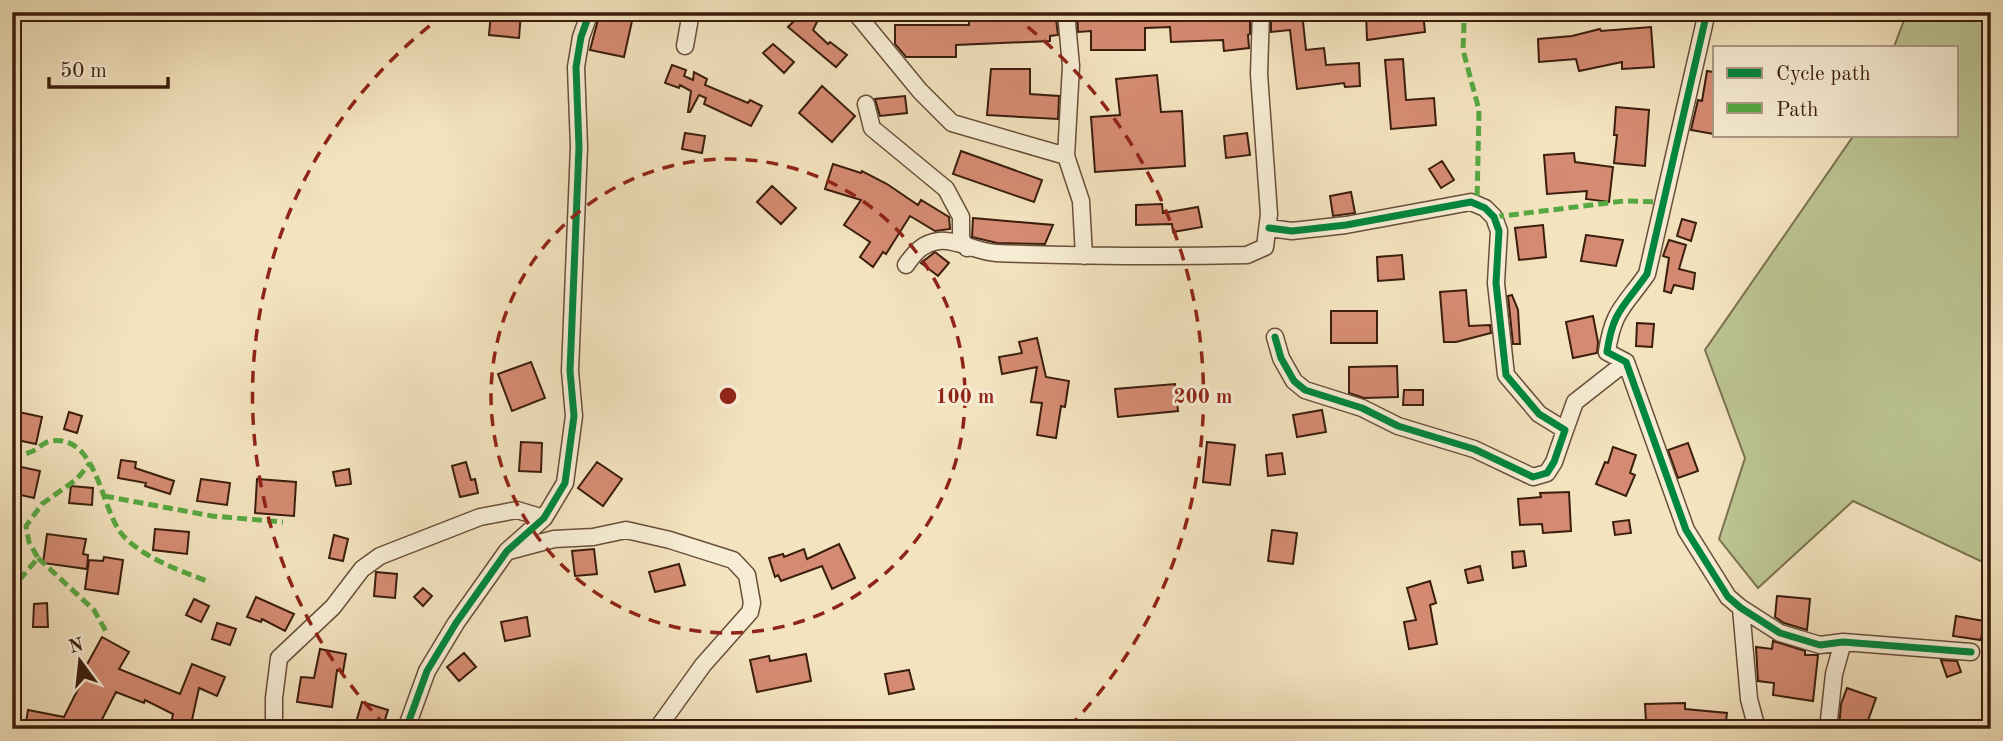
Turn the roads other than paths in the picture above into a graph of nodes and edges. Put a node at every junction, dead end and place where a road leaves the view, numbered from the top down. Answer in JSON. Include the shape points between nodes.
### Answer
{"nodes":[{"id":1,"x":590,"y":12,"type":"edge"},
{"id":2,"x":691,"y":12,"type":"edge"},
{"id":3,"x":855,"y":12,"type":"edge"},
{"id":4,"x":1066,"y":12,"type":"edge"},
{"id":5,"x":1261,"y":12,"type":"edge"},
{"id":6,"x":1707,"y":12,"type":"edge"},
{"id":7,"x":685,"y":46,"type":"dead end"},
{"id":8,"x":866,"y":104,"type":"dead end"},
{"id":9,"x":1066,"y":156,"type":"junction"},
{"id":10,"x":1269,"y":228,"type":"junction"},
{"id":11,"x":967,"y":248,"type":"junction"},
{"id":12,"x":1084,"y":256,"type":"junction"},
{"id":13,"x":906,"y":265,"type":"dead end"},
{"id":14,"x":1275,"y":337,"type":"dead end"},
{"id":15,"x":1626,"y":362,"type":"junction"},
{"id":16,"x":1565,"y":430,"type":"junction"},
{"id":17,"x":544,"y":518,"type":"junction"},
{"id":18,"x":507,"y":551,"type":"junction"},
{"id":19,"x":1741,"y":608,"type":"junction"},
{"id":20,"x":1843,"y":642,"type":"junction"},
{"id":21,"x":1971,"y":652,"type":"dead end"},
{"id":22,"x":274,"y":729,"type":"edge"},
{"id":23,"x":406,"y":729,"type":"edge"},
{"id":24,"x":657,"y":729,"type":"edge"},
{"id":25,"x":1757,"y":729,"type":"edge"},
{"id":26,"x":1828,"y":729,"type":"edge"}],
"edges":[{"from":1,"to":17,"type":"street","via":[[576,67],[579,147],[570,371],[574,416],[565,483]]},
{"from":2,"to":7,"type":"street"},
{"from":3,"to":9,"type":"street","via":[[952,123]]},
{"from":4,"to":9,"type":"street","via":[[1071,66]]},
{"from":5,"to":10,"type":"street","via":[[1259,74]]},
{"from":6,"to":15,"type":"street","via":[[1647,274],[1619,308],[1610,328],[1607,352]]},
{"from":8,"to":11,"type":"street","via":[[872,128],[946,189],[961,217],[961,239]]},
{"from":9,"to":12,"type":"street","via":[[1081,201]]},
{"from":10,"to":12,"type":"street","via":[[1265,247],[1247,255]]},
{"from":10,"to":16,"type":"street","via":[[1292,232],[1336,227],[1471,202],[1485,208],[1499,230],[1496,283],[1506,375],[1539,414]]},
{"from":11,"to":12,"type":"street"},
{"from":11,"to":13,"type":"street","via":[[944,241],[928,243]]},
{"from":14,"to":16,"type":"street","via":[[1294,381],[1305,390],[1474,449],[1533,477],[1547,473]]},
{"from":15,"to":16,"type":"street","via":[[1576,402]]},
{"from":15,"to":19,"type":"street","via":[[1686,530],[1728,597]]},
{"from":17,"to":18,"type":"street"},
{"from":17,"to":22,"type":"street","via":[[517,510],[480,517],[380,556],[362,569],[333,607],[279,657]]},
{"from":18,"to":23,"type":"street","via":[[428,671]]},
{"from":18,"to":24,"type":"street","via":[[554,539],[626,530],[733,560],[747,575],[750,612],[703,665]]},
{"from":19,"to":20,"type":"street","via":[[1780,633],[1821,645]]},
{"from":19,"to":25,"type":"street","via":[[1749,699]]},
{"from":20,"to":21,"type":"street"},
{"from":20,"to":26,"type":"street"}]}
